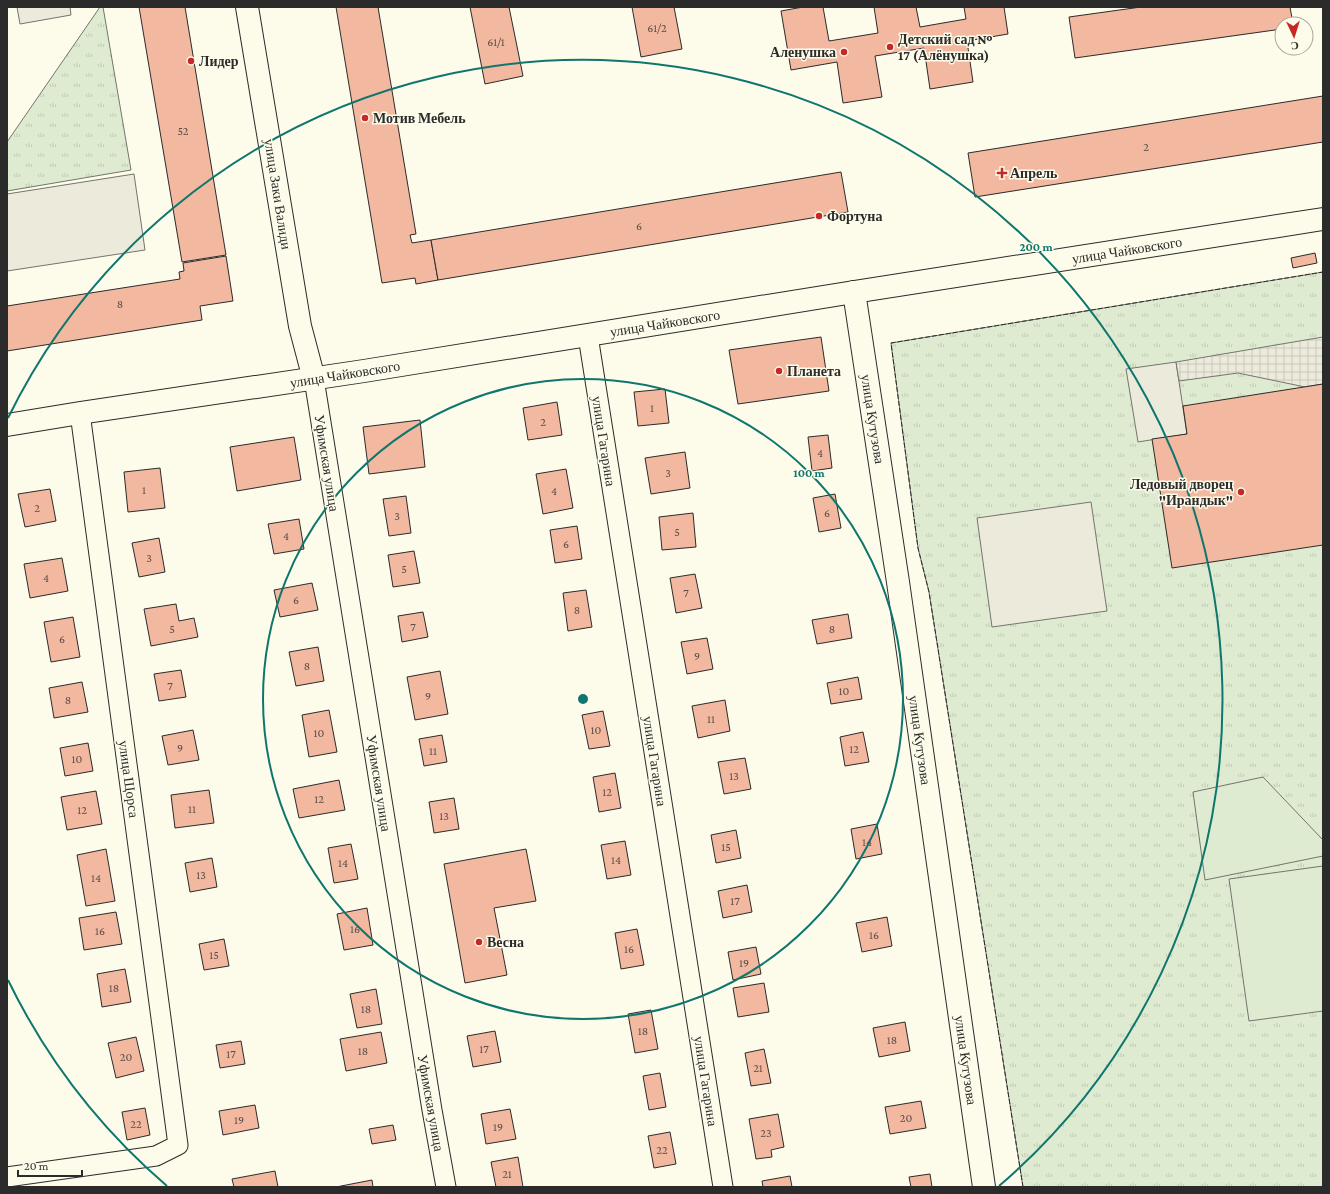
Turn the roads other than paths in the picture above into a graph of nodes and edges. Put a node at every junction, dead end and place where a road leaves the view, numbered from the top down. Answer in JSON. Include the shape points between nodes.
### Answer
{"nodes":[{"id":1,"x":247,"y":7,"type":"edge"},
{"id":2,"x":1323,"y":219,"type":"edge"},
{"id":3,"x":854,"y":292,"type":"junction"},
{"id":4,"x":588,"y":336,"type":"junction"},
{"id":5,"x":314,"y":379,"type":"junction"},
{"id":6,"x":80,"y":413,"type":"junction"},
{"id":7,"x":7,"y":425,"type":"edge"},
{"id":8,"x":7,"y":1177,"type":"edge"},
{"id":9,"x":446,"y":1187,"type":"edge"},
{"id":10,"x":722,"y":1187,"type":"edge"},
{"id":11,"x":984,"y":1187,"type":"edge"}],
"edges":[{"from":1,"to":5,"type":"main road","name":"улица Заки Валиди","via":[[300,326]]},
{"from":2,"to":3,"type":"main road","name":"улица Чайковского"},
{"from":3,"to":4,"type":"main road","name":"улица Чайковского"},
{"from":3,"to":11,"type":"main road","name":"улица Кутузова"},
{"from":4,"to":5,"type":"main road","name":"улица Чайковского"},
{"from":4,"to":10,"type":"street","name":"улица Гагарина"},
{"from":5,"to":6,"type":"main road","name":"улица Чайковского"},
{"from":5,"to":9,"type":"street","name":"Уфимская улица"},
{"from":6,"to":7,"type":"main road","name":"улица Чайковского"},
{"from":6,"to":8,"type":"street","name":"улица Щорса","via":[[178,1145],[156,1156]]}]}
